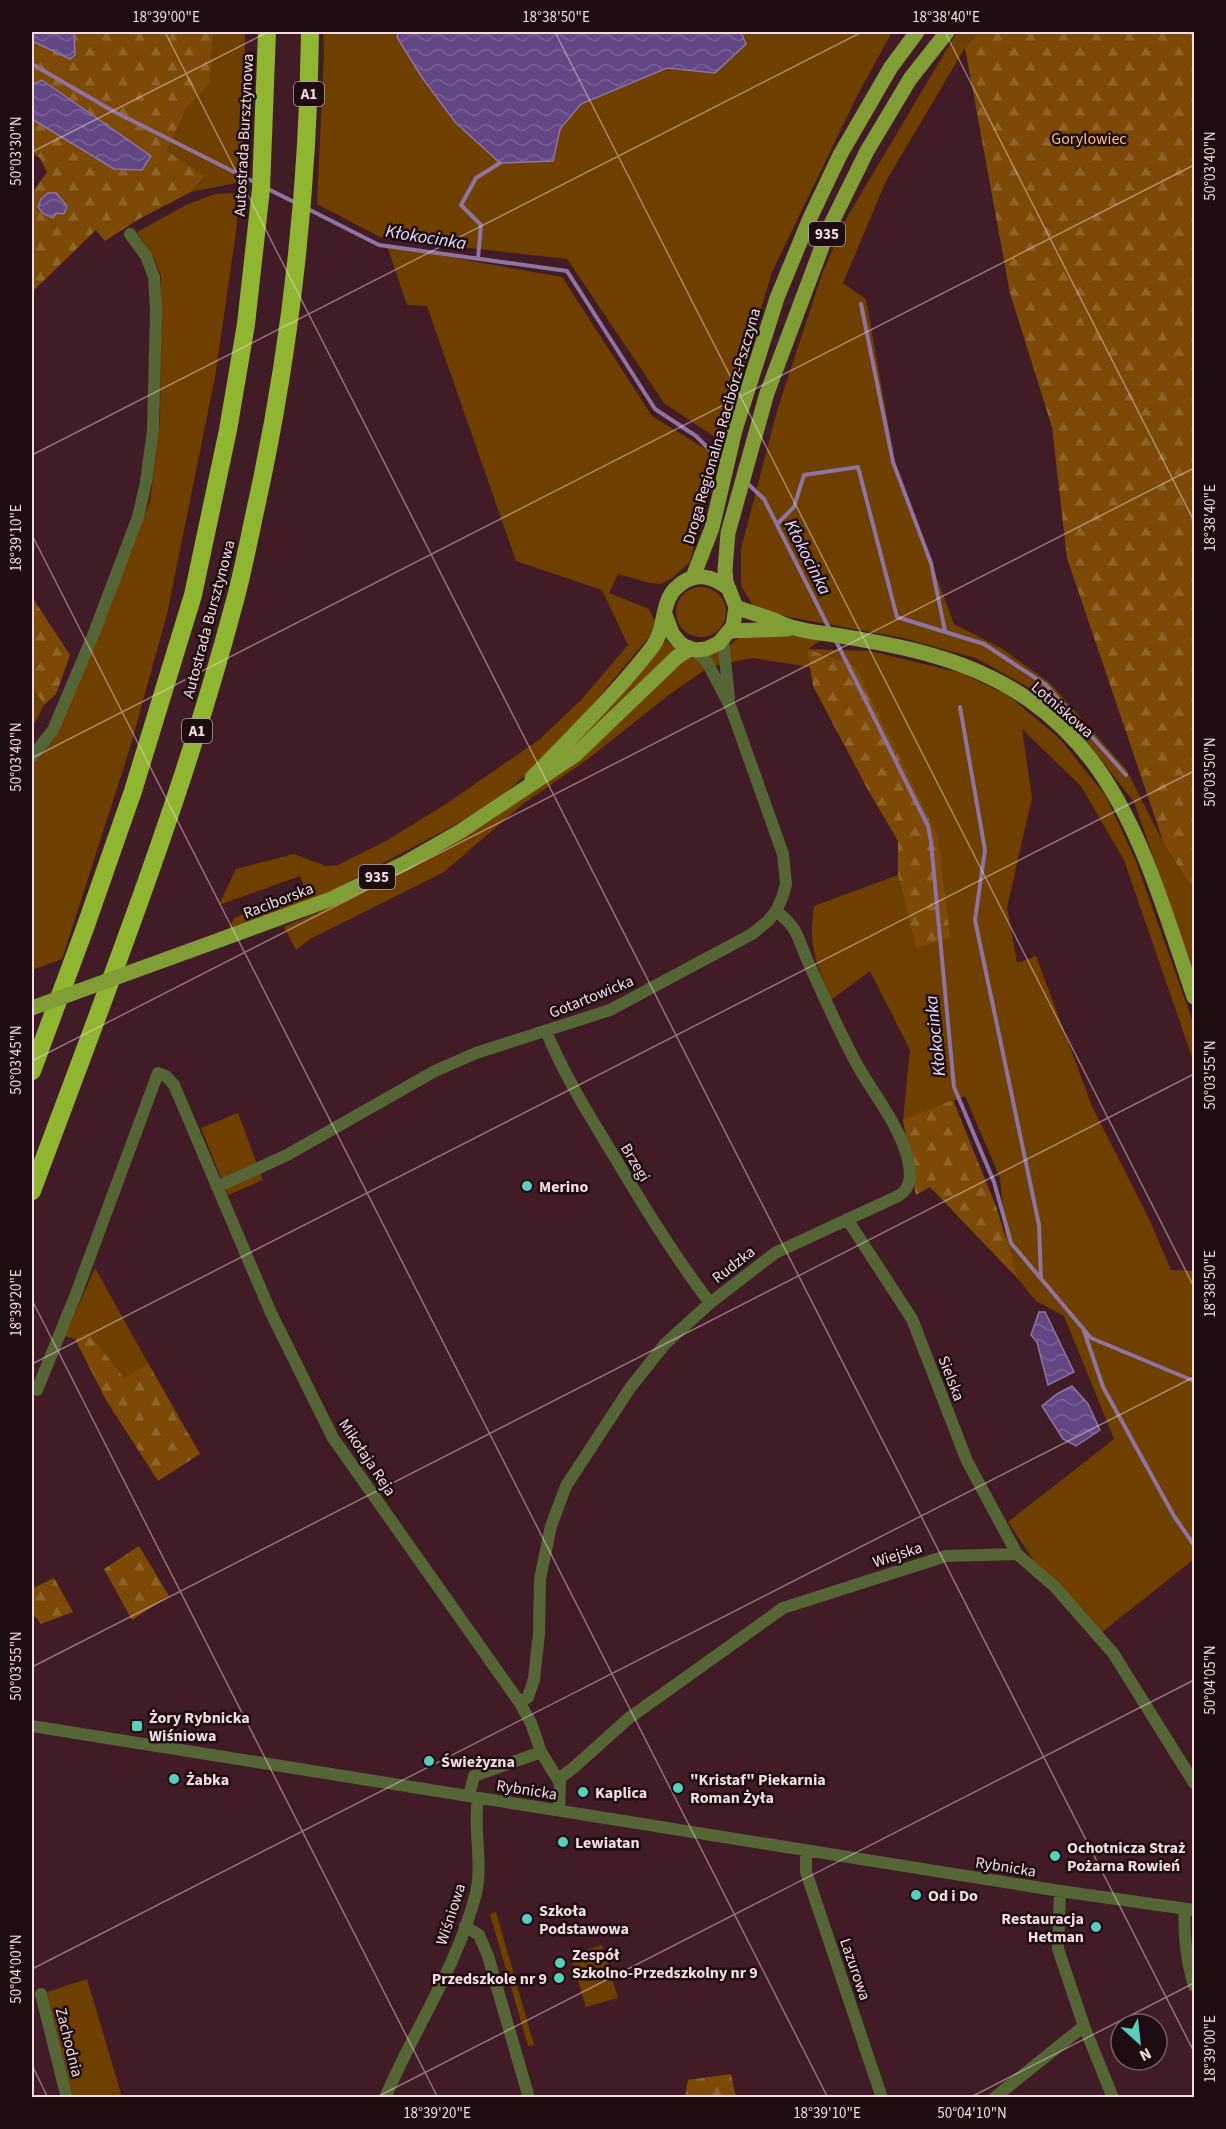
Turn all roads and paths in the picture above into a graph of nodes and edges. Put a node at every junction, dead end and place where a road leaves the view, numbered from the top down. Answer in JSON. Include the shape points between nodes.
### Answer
{"nodes":[{"id":1,"x":267,"y":32,"type":"edge"},
{"id":2,"x":310,"y":32,"type":"edge"},
{"id":3,"x":917,"y":32,"type":"edge"},
{"id":4,"x":947,"y":32,"type":"edge"},
{"id":5,"x":130,"y":234,"type":"dead end"},
{"id":6,"x":693,"y":577,"type":"junction"},
{"id":7,"x":729,"y":589,"type":"junction"},
{"id":8,"x":735,"y":607,"type":"junction"},
{"id":9,"x":665,"y":614,"type":"junction"},
{"id":10,"x":794,"y":628,"type":"junction"},
{"id":11,"x":727,"y":635,"type":"junction"},
{"id":12,"x":693,"y":650,"type":"junction"},
{"id":13,"x":731,"y":708,"type":"junction"},
{"id":14,"x":32,"y":757,"type":"edge"},
{"id":15,"x":520,"y":791,"type":"junction"},
{"id":16,"x":776,"y":911,"type":"junction"},
{"id":17,"x":1194,"y":997,"type":"edge"},
{"id":18,"x":32,"y":1008,"type":"edge"},
{"id":19,"x":546,"y":1031,"type":"junction"},
{"id":20,"x":32,"y":1071,"type":"edge"},
{"id":21,"x":217,"y":1187,"type":"junction"},
{"id":22,"x":32,"y":1191,"type":"edge"},
{"id":23,"x":847,"y":1219,"type":"junction"},
{"id":24,"x":710,"y":1303,"type":"junction"},
{"id":25,"x":37,"y":1390,"type":"dead end"},
{"id":26,"x":1017,"y":1554,"type":"junction"},
{"id":27,"x":520,"y":1703,"type":"junction"},
{"id":28,"x":32,"y":1726,"type":"edge"},
{"id":29,"x":541,"y":1752,"type":"junction"},
{"id":30,"x":558,"y":1779,"type":"junction"},
{"id":31,"x":1194,"y":1783,"type":"edge"},
{"id":32,"x":473,"y":1797,"type":"junction"},
{"id":33,"x":559,"y":1810,"type":"junction"},
{"id":34,"x":806,"y":1850,"type":"junction"},
{"id":35,"x":1060,"y":1891,"type":"junction"},
{"id":36,"x":1190,"y":1910,"type":"edge"},
{"id":37,"x":465,"y":1926,"type":"junction"},
{"id":38,"x":1194,"y":1986,"type":"edge"},
{"id":39,"x":41,"y":1994,"type":"dead end"},
{"id":40,"x":1084,"y":2026,"type":"junction"},
{"id":41,"x":67,"y":2097,"type":"edge"},
{"id":42,"x":385,"y":2097,"type":"edge"},
{"id":43,"x":529,"y":2097,"type":"edge"},
{"id":44,"x":882,"y":2097,"type":"edge"},
{"id":45,"x":994,"y":2097,"type":"edge"},
{"id":46,"x":1113,"y":2097,"type":"edge"}],
"edges":[{"from":1,"to":20,"type":"highway","name":"Autostrada Bursztynowa","via":[[264,142],[246,324],[193,595],[133,791]]},
{"from":2,"to":22,"type":"highway","name":"Autostrada Bursztynowa","number":"A1","via":[[298,258],[271,439],[232,613],[173,806]]},
{"from":3,"to":6,"type":"main road","name":"Droga Regionalna Racibórz-Pszczyna","number":"935","via":[[891,67],[840,155],[777,298],[735,430],[712,528]]},
{"from":4,"to":7,"type":"main road","name":"Droga Regionalna Racibórz-Pszczyna","number":"935","via":[[905,88],[867,151],[829,228],[766,393],[748,456],[728,533],[724,570]]},
{"from":5,"to":14,"type":"street","via":[[146,256],[154,277],[153,430],[146,482],[138,517],[94,633],[53,730]]},
{"from":6,"to":7,"type":"main road","via":[[706,576]]},
{"from":6,"to":9,"type":"main road","number":"935","via":[[672,593]]},
{"from":7,"to":8,"type":"main road","number":"935"},
{"from":8,"to":10,"type":"main road","name":"Lotniskowa"},
{"from":8,"to":11,"type":"main road","via":[[735,620]]},
{"from":9,"to":12,"type":"main road","via":[[676,638]]},
{"from":9,"to":15,"type":"main road","name":"Raciborska","number":"935","via":[[661,632],[649,650]]},
{"from":10,"to":11,"type":"main road","name":"Lotniskowa"},
{"from":10,"to":17,"type":"main road","name":"Lotniskowa","via":[[896,646],[957,663],[998,681],[1057,722],[1113,789],[1137,836]]},
{"from":11,"to":12,"type":"main road","number":"935","via":[[712,647]]},
{"from":11,"to":13,"type":"street","name":"Gotartowicka","via":[[723,654]]},
{"from":12,"to":13,"type":"street","name":"Gotartowicka","via":[[707,662]]},
{"from":12,"to":15,"type":"main road","name":"Raciborska","number":"935","via":[[677,657],[575,755]]},
{"from":13,"to":16,"type":"street","name":"Gotartowicka","via":[[783,854],[786,884]]},
{"from":15,"to":18,"type":"main road","name":"Raciborska","number":"935","bridge":true,"via":[[447,840],[311,907]]},
{"from":16,"to":19,"type":"street","name":"Gotartowicka","via":[[752,934],[629,1000]]},
{"from":16,"to":23,"type":"street","name":"Rudzka","via":[[794,927],[844,1039],[908,1157],[908,1189]]},
{"from":19,"to":21,"type":"street","name":"Gotartowicka","via":[[450,1064],[287,1155]]},
{"from":19,"to":24,"type":"street","name":"Brzegi","via":[[566,1074],[630,1184],[678,1261]]},
{"from":21,"to":25,"type":"street","name":"Mikołaja Reja","via":[[174,1085],[158,1073]]},
{"from":21,"to":27,"type":"street","name":"Mikołaja Reja","via":[[271,1313],[333,1438]]},
{"from":23,"to":24,"type":"street","name":"Rudzka","via":[[776,1253]]},
{"from":23,"to":26,"type":"street","name":"Sielska","via":[[912,1319],[966,1461]]},
{"from":24,"to":27,"type":"street","name":"Rudzka","via":[[665,1344],[630,1388],[566,1486],[551,1526],[540,1579],[534,1679],[530,1694]]},
{"from":26,"to":30,"type":"street","name":"Wiejska","via":[[946,1556],[783,1608],[629,1718]]},
{"from":26,"to":31,"type":"street","via":[[1055,1587],[1113,1653]]},
{"from":27,"to":29,"type":"street","name":"Mikołaja Reja"},
{"from":28,"to":32,"type":"street","name":"Rybnicka"},
{"from":29,"to":30,"type":"street","name":"Mikołaja Reja"},
{"from":29,"to":32,"type":"street","via":[[474,1776]]},
{"from":30,"to":33,"type":"street","name":"Mikołaja Reja"},
{"from":32,"to":33,"type":"street","name":"Rybnicka"},
{"from":32,"to":37,"type":"street","name":"Wiśniowa","via":[[479,1878]]},
{"from":33,"to":34,"type":"street","name":"Rybnicka"},
{"from":34,"to":35,"type":"street","name":"Rybnicka"},
{"from":34,"to":44,"type":"street","name":"Lazurowa","via":[[806,1872]]},
{"from":35,"to":36,"type":"street","name":"Rybnicka"},
{"from":35,"to":40,"type":"street","via":[[1058,1949]]},
{"from":36,"to":38,"type":"street","via":[[1187,1942]]},
{"from":37,"to":42,"type":"street","name":"Wiśniowa"},
{"from":37,"to":43,"type":"street","via":[[478,1935],[488,1956]]},
{"from":39,"to":41,"type":"street","name":"Zachodnia"},
{"from":40,"to":45,"type":"street"},
{"from":40,"to":46,"type":"street"}]}
